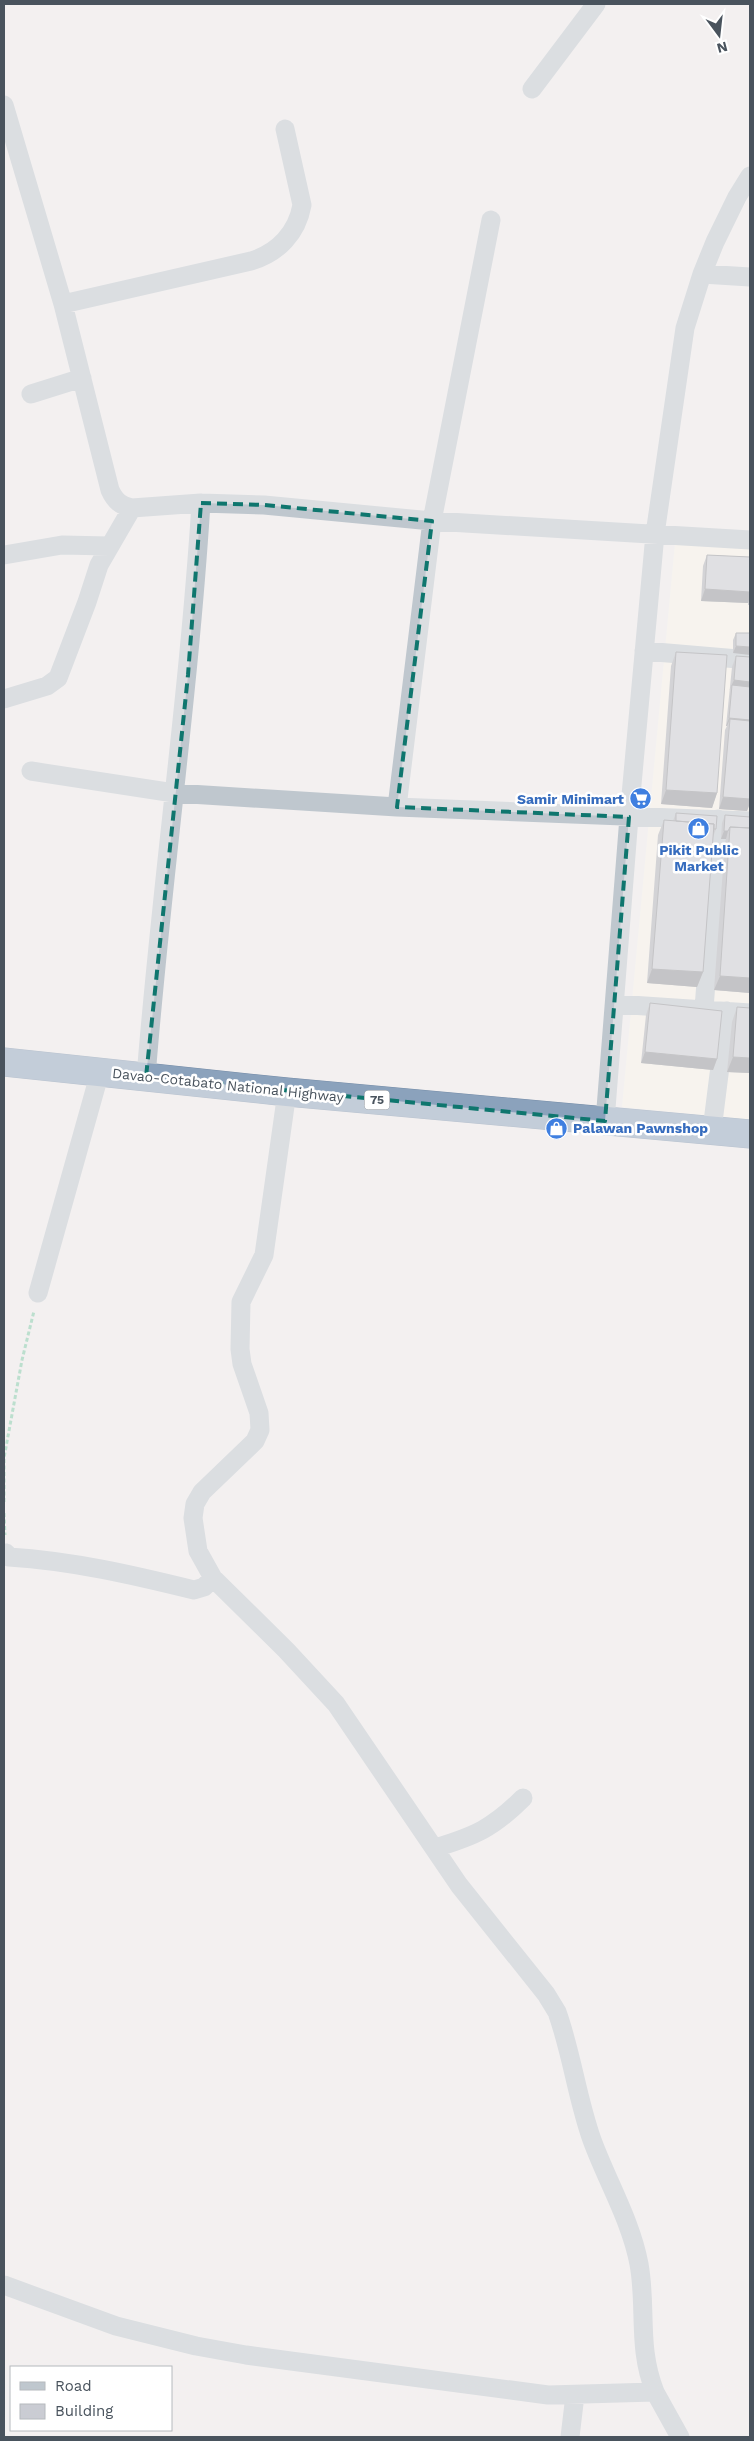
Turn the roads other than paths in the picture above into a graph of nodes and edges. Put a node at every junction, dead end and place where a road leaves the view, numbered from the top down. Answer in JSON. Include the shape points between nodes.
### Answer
{"nodes":[{"id":1,"x":596,"y":4,"type":"edge"},
{"id":2,"x":532,"y":89,"type":"dead end"},
{"id":3,"x":4,"y":105,"type":"edge"},
{"id":4,"x":285,"y":129,"type":"dead end"},
{"id":5,"x":750,"y":176,"type":"edge"},
{"id":6,"x":491,"y":220,"type":"dead end"},
{"id":7,"x":702,"y":274,"type":"junction"},
{"id":8,"x":750,"y":277,"type":"edge"},
{"id":9,"x":63,"y":304,"type":"junction"},
{"id":10,"x":82,"y":378,"type":"junction"},
{"id":11,"x":31,"y":394,"type":"dead end"},
{"id":12,"x":200,"y":503,"type":"junction"},
{"id":13,"x":132,"y":508,"type":"junction"},
{"id":14,"x":432,"y":522,"type":"junction"},
{"id":15,"x":655,"y":534,"type":"junction"},
{"id":16,"x":750,"y":540,"type":"edge"},
{"id":17,"x":109,"y":546,"type":"junction"},
{"id":18,"x":4,"y":554,"type":"edge"},
{"id":19,"x":644,"y":651,"type":"junction"},
{"id":20,"x":750,"y":660,"type":"edge"},
{"id":21,"x":4,"y":699,"type":"edge"},
{"id":22,"x":31,"y":771,"type":"dead end"},
{"id":23,"x":174,"y":794,"type":"junction"},
{"id":24,"x":397,"y":807,"type":"junction"},
{"id":25,"x":628,"y":817,"type":"junction"},
{"id":26,"x":718,"y":819,"type":"junction"},
{"id":27,"x":750,"y":822,"type":"edge"},
{"id":28,"x":615,"y":1004,"type":"junction"},
{"id":29,"x":704,"y":1010,"type":"junction"},
{"id":30,"x":727,"y":1011,"type":"junction"},
{"id":31,"x":750,"y":1013,"type":"edge"},
{"id":32,"x":4,"y":1062,"type":"edge"},
{"id":33,"x":100,"y":1072,"type":"junction"},
{"id":34,"x":146,"y":1077,"type":"junction"},
{"id":35,"x":287,"y":1092,"type":"junction"},
{"id":36,"x":605,"y":1121,"type":"junction"},
{"id":37,"x":712,"y":1130,"type":"junction"},
{"id":38,"x":750,"y":1134,"type":"edge"},
{"id":39,"x":38,"y":1293,"type":"road end"},
{"id":40,"x":6,"y":1553,"type":"dead end"},
{"id":41,"x":213,"y":1578,"type":"junction"},
{"id":42,"x":524,"y":1798,"type":"dead end"},
{"id":43,"x":435,"y":1848,"type":"junction"},
{"id":44,"x":4,"y":2284,"type":"edge"},
{"id":45,"x":655,"y":2392,"type":"junction"},
{"id":46,"x":575,"y":2395,"type":"junction"},
{"id":47,"x":570,"y":2437,"type":"edge"},
{"id":48,"x":680,"y":2437,"type":"edge"}],
"edges":[{"from":1,"to":2,"type":"street"},
{"from":3,"to":9,"type":"street"},
{"from":4,"to":9,"type":"street","via":[[302,205],[291,232],[272,253],[251,261]]},
{"from":5,"to":7,"type":"street","via":[[736,197]]},
{"from":6,"to":14,"type":"street"},
{"from":7,"to":8,"type":"street"},
{"from":7,"to":15,"type":"street","via":[[685,328]]},
{"from":9,"to":10,"type":"street"},
{"from":10,"to":11,"type":"street"},
{"from":10,"to":13,"type":"street","via":[[110,490],[117,501]]},
{"from":12,"to":13,"type":"street"},
{"from":12,"to":14,"type":"street","via":[[264,505]]},
{"from":12,"to":23,"type":"street","via":[[191,638]]},
{"from":13,"to":17,"type":"street"},
{"from":14,"to":15,"type":"street"},
{"from":14,"to":24,"type":"street"},
{"from":15,"to":16,"type":"street"},
{"from":15,"to":19,"type":"street"},
{"from":17,"to":18,"type":"street","via":[[62,545]]},
{"from":17,"to":21,"type":"street","via":[[58,678],[48,686]]},
{"from":19,"to":20,"type":"street"},
{"from":19,"to":25,"type":"street"},
{"from":22,"to":23,"type":"street"},
{"from":23,"to":24,"type":"street"},
{"from":23,"to":34,"type":"street","via":[[155,956]]},
{"from":24,"to":25,"type":"street"},
{"from":25,"to":26,"type":"street"},
{"from":25,"to":28,"type":"street"},
{"from":26,"to":27,"type":"street"},
{"from":26,"to":29,"type":"street"},
{"from":28,"to":29,"type":"street"},
{"from":28,"to":36,"type":"street"},
{"from":29,"to":30,"type":"street"},
{"from":30,"to":31,"type":"street"},
{"from":30,"to":37,"type":"street"},
{"from":32,"to":33,"type":"highway","name":"Davao-Cotabato National Highway","number":"75"},
{"from":33,"to":34,"type":"highway","name":"Davao-Cotabato National Highway","number":"75"},
{"from":33,"to":39,"type":"street"},
{"from":34,"to":35,"type":"highway","name":"Davao-Cotabato National Highway","number":"75"},
{"from":35,"to":36,"type":"highway","name":"Davao-Cotabato National Highway","number":"75"},
{"from":35,"to":41,"type":"street","via":[[264,1254],[241,1302],[241,1356],[259,1413],[260,1430],[255,1441],[202,1492],[192,1518],[198,1551]]},
{"from":36,"to":37,"type":"highway","name":"Davao-Cotabato National Highway","number":"75"},
{"from":37,"to":38,"type":"highway","name":"Davao-Cotabato National Highway","number":"75"},
{"from":40,"to":41,"type":"street","via":[[10,1557],[48,1559],[113,1570],[194,1590],[204,1587]]},
{"from":41,"to":43,"type":"street","via":[[336,1704]]},
{"from":42,"to":43,"type":"street","via":[[495,1824],[472,1836]]},
{"from":43,"to":45,"type":"street","via":[[459,1885],[557,2012],[592,2139],[634,2246],[641,2283],[644,2348]]},
{"from":44,"to":46,"type":"street","via":[[116,2326],[196,2346],[498,2389]]},
{"from":45,"to":46,"type":"street"},
{"from":45,"to":48,"type":"street"},
{"from":46,"to":47,"type":"street"}]}
